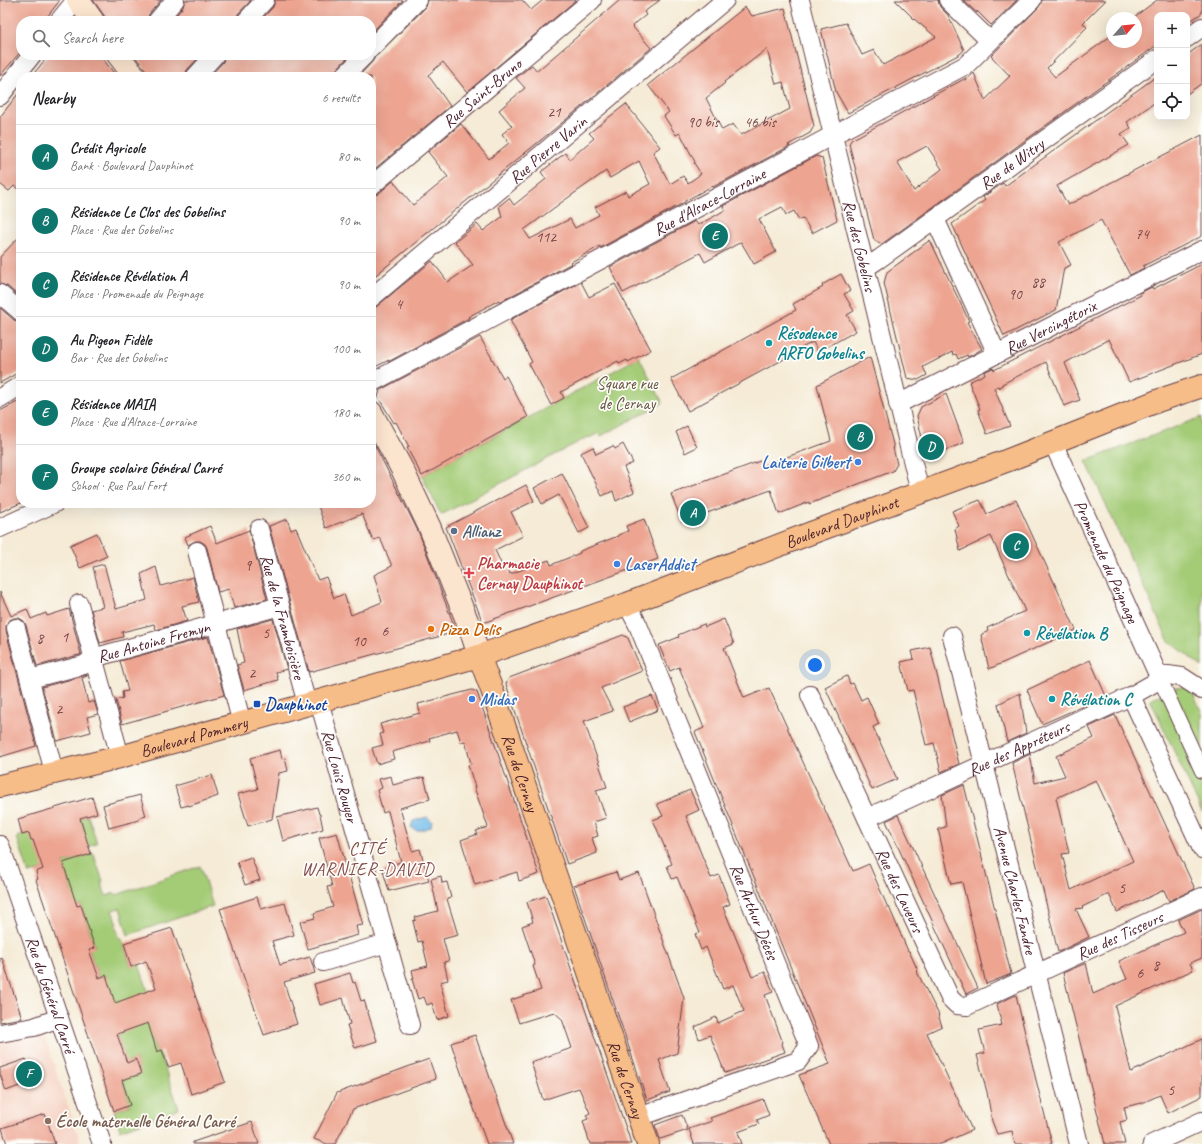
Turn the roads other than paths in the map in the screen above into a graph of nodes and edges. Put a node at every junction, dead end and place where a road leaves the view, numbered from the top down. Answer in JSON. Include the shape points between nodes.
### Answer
{"nodes":[{"id":1,"x":77,"y":0,"type":"edge"},
{"id":2,"x":175,"y":0,"type":"edge"},
{"id":3,"x":265,"y":0,"type":"edge"},
{"id":4,"x":418,"y":0,"type":"edge"},
{"id":5,"x":592,"y":0,"type":"edge"},
{"id":6,"x":725,"y":0,"type":"edge"},
{"id":7,"x":800,"y":0,"type":"edge"},
{"id":8,"x":948,"y":0,"type":"edge"},
{"id":9,"x":1032,"y":0,"type":"edge"},
{"id":10,"x":63,"y":16,"type":"edge"},
{"id":11,"x":89,"y":16,"type":"edge"},
{"id":12,"x":161,"y":16,"type":"edge"},
{"id":13,"x":251,"y":16,"type":"edge"},
{"id":14,"x":1202,"y":27,"type":"edge"},
{"id":15,"x":1190,"y":36,"type":"edge"},
{"id":16,"x":990,"y":41,"type":"junction"},
{"id":17,"x":376,"y":43,"type":"edge"},
{"id":18,"x":28,"y":60,"type":"edge"},
{"id":19,"x":124,"y":60,"type":"edge"},
{"id":20,"x":210,"y":60,"type":"edge"},
{"id":21,"x":360,"y":60,"type":"edge"},
{"id":22,"x":1154,"y":61,"type":"edge"},
{"id":23,"x":19,"y":72,"type":"edge"},
{"id":24,"x":132,"y":72,"type":"edge"},
{"id":25,"x":200,"y":72,"type":"edge"},
{"id":26,"x":348,"y":72,"type":"edge"},
{"id":27,"x":16,"y":76,"type":"edge"},
{"id":28,"x":0,"y":96,"type":"edge"},
{"id":29,"x":833,"y":136,"type":"junction"},
{"id":30,"x":376,"y":182,"type":"edge"},
{"id":31,"x":935,"y":219,"type":"junction"},
{"id":32,"x":1202,"y":250,"type":"edge"},
{"id":33,"x":865,"y":268,"type":"junction"},
{"id":34,"x":0,"y":294,"type":"edge"},
{"id":35,"x":376,"y":294,"type":"edge"},
{"id":36,"x":16,"y":308,"type":"edge"},
{"id":37,"x":997,"y":354,"type":"junction"},
{"id":38,"x":376,"y":381,"type":"edge"},
{"id":39,"x":1202,"y":386,"type":"edge"},
{"id":40,"x":16,"y":388,"type":"edge"},
{"id":41,"x":0,"y":398,"type":"edge"},
{"id":42,"x":898,"y":404,"type":"junction"},
{"id":43,"x":376,"y":421,"type":"edge"},
{"id":44,"x":1053,"y":443,"type":"junction"},
{"id":45,"x":920,"y":492,"type":"junction"},
{"id":46,"x":44,"y":508,"type":"edge"},
{"id":47,"x":0,"y":528,"type":"edge"},
{"id":48,"x":259,"y":529,"type":"dead end"},
{"id":49,"x":197,"y":551,"type":"dead end"},
{"id":50,"x":79,"y":604,"type":"dead end"},
{"id":51,"x":627,"y":604,"type":"junction"},
{"id":52,"x":280,"y":606,"type":"junction"},
{"id":53,"x":216,"y":624,"type":"junction"},
{"id":54,"x":16,"y":628,"type":"dead end"},
{"id":55,"x":952,"y":636,"type":"dead end"},
{"id":56,"x":479,"y":656,"type":"junction"},
{"id":57,"x":94,"y":658,"type":"junction"},
{"id":58,"x":1164,"y":677,"type":"junction"},
{"id":59,"x":30,"y":679,"type":"junction"},
{"id":60,"x":1201,"y":691,"type":"edge"},
{"id":61,"x":810,"y":694,"type":"dead end"},
{"id":62,"x":1131,"y":696,"type":"junction"},
{"id":63,"x":313,"y":703,"type":"junction"},
{"id":64,"x":242,"y":724,"type":"junction"},
{"id":65,"x":120,"y":757,"type":"junction"},
{"id":66,"x":984,"y":764,"type":"junction"},
{"id":67,"x":1202,"y":771,"type":"edge"},
{"id":68,"x":54,"y":772,"type":"junction"},
{"id":69,"x":0,"y":786,"type":"edge"},
{"id":70,"x":867,"y":818,"type":"junction"},
{"id":71,"x":0,"y":845,"type":"edge"},
{"id":72,"x":1202,"y":849,"type":"edge"},
{"id":73,"x":1202,"y":897,"type":"edge"},
{"id":74,"x":387,"y":943,"type":"junction"},
{"id":75,"x":323,"y":962,"type":"dead end"},
{"id":76,"x":1037,"y":973,"type":"junction"},
{"id":77,"x":59,"y":1018,"type":"junction"},
{"id":78,"x":410,"y":1025,"type":"dead end"},
{"id":79,"x":0,"y":1033,"type":"edge"},
{"id":80,"x":639,"y":1117,"type":"junction"},
{"id":81,"x":1202,"y":1121,"type":"edge"},
{"id":82,"x":102,"y":1144,"type":"edge"},
{"id":83,"x":648,"y":1144,"type":"edge"},
{"id":84,"x":1079,"y":1144,"type":"edge"},
{"id":85,"x":1152,"y":1144,"type":"edge"}],
"edges":[{"from":1,"to":10,"type":"street"},
{"from":1,"to":11,"type":"main road"},
{"from":2,"to":12,"type":"street"},
{"from":3,"to":13,"type":"street"},
{"from":4,"to":17,"type":"street"},
{"from":5,"to":30,"type":"street","name":"Rue Saint-Bruno"},
{"from":6,"to":35,"type":"street","name":"Rue Pierre Varin"},
{"from":7,"to":29,"type":"street","name":"Rue des Gobelins"},
{"from":8,"to":16,"type":"street"},
{"from":9,"to":16,"type":"street","name":"Rue d'Alsace-Lorraine"},
{"from":14,"to":15,"type":"street"},
{"from":16,"to":29,"type":"street","name":"Rue d'Alsace-Lorraine","via":[[966,65]]},
{"from":18,"to":23,"type":"street"},
{"from":19,"to":24,"type":"main road"},
{"from":20,"to":25,"type":"street"},
{"from":21,"to":26,"type":"street"},
{"from":22,"to":31,"type":"street","name":"Rue de Witry"},
{"from":27,"to":28,"type":"street"},
{"from":29,"to":33,"type":"street","name":"Rue des Gobelins"},
{"from":29,"to":38,"type":"street","name":"Rue d'Alsace-Lorraine"},
{"from":31,"to":33,"type":"street","name":"Rue de Witry"},
{"from":31,"to":37,"type":"street"},
{"from":32,"to":37,"type":"street","name":"Rue Vercingétorix"},
{"from":33,"to":42,"type":"street","name":"Rue des Gobelins"},
{"from":34,"to":36,"type":"street"},
{"from":37,"to":42,"type":"street","name":"Rue Vercingétorix"},
{"from":39,"to":44,"type":"main road","name":"Boulevard Dauphinot"},
{"from":40,"to":41,"type":"street"},
{"from":42,"to":45,"type":"street","name":"Rue des Gobelins"},
{"from":43,"to":56,"type":"main road","name":"Rue de Cernay","via":[[430,528]]},
{"from":44,"to":45,"type":"main road","name":"Boulevard Dauphinot"},
{"from":44,"to":58,"type":"street","name":"Promenade du Peignage"},
{"from":45,"to":51,"type":"main road","name":"Boulevard Dauphinot"},
{"from":46,"to":47,"type":"street"},
{"from":48,"to":52,"type":"street","name":"Rue de la Framboisière"},
{"from":49,"to":53,"type":"street"},
{"from":50,"to":57,"type":"street"},
{"from":51,"to":56,"type":"main road","name":"Boulevard Dauphinot"},
{"from":51,"to":80,"type":"street","name":"Rue Arthur Décès","via":[[638,625],[809,1046],[798,1061]]},
{"from":52,"to":53,"type":"street","name":"Rue Antoine Fremyn"},
{"from":52,"to":63,"type":"street","name":"Rue de la Framboisière"},
{"from":53,"to":57,"type":"street","name":"Rue Antoine Fremyn"},
{"from":53,"to":64,"type":"street"},
{"from":54,"to":59,"type":"street"},
{"from":55,"to":66,"type":"street","name":"Avenue Charles Fandre"},
{"from":56,"to":63,"type":"main road","name":"Boulevard Pommery"},
{"from":56,"to":80,"type":"main road","name":"Rue de Cernay"},
{"from":57,"to":59,"type":"street","name":"Rue Antoine Fremyn","via":[[84,665]]},
{"from":57,"to":65,"type":"street"},
{"from":58,"to":60,"type":"street","via":[[1182,677]]},
{"from":58,"to":62,"type":"street","name":"Rue des Appréteurs"},
{"from":58,"to":67,"type":"street"},
{"from":59,"to":68,"type":"street"},
{"from":61,"to":70,"type":"street","name":"Rue des Laveurs"},
{"from":62,"to":66,"type":"street","name":"Rue des Appréteurs"},
{"from":62,"to":72,"type":"street"},
{"from":63,"to":64,"type":"main road","name":"Boulevard Pommery"},
{"from":63,"to":74,"type":"street","name":"Rue Louis Rouyer"},
{"from":64,"to":65,"type":"main road","name":"Boulevard Pommery"},
{"from":65,"to":68,"type":"main road","name":"Boulevard Pommery"},
{"from":66,"to":70,"type":"street","name":"Rue des Appréteurs"},
{"from":66,"to":76,"type":"street","name":"Avenue Charles Fandre"},
{"from":68,"to":69,"type":"main road","name":"Boulevard Pommery"},
{"from":70,"to":76,"type":"street","name":"Rue des Laveurs","via":[[950,998],[957,1005],[967,1006]]},
{"from":71,"to":77,"type":"street","name":"Rue du Général Carré"},
{"from":73,"to":76,"type":"street","name":"Rue des Tisseurs"},
{"from":74,"to":75,"type":"street"},
{"from":74,"to":78,"type":"street","name":"Rue Louis Rouyer"},
{"from":76,"to":84,"type":"street","name":"Avenue Charles Fandre"},
{"from":77,"to":79,"type":"street","via":[[34,1027]]},
{"from":77,"to":82,"type":"street","name":"Rue du Général Carré"},
{"from":80,"to":83,"type":"main road","name":"Rue de Cernay"},
{"from":81,"to":85,"type":"street"}]}
